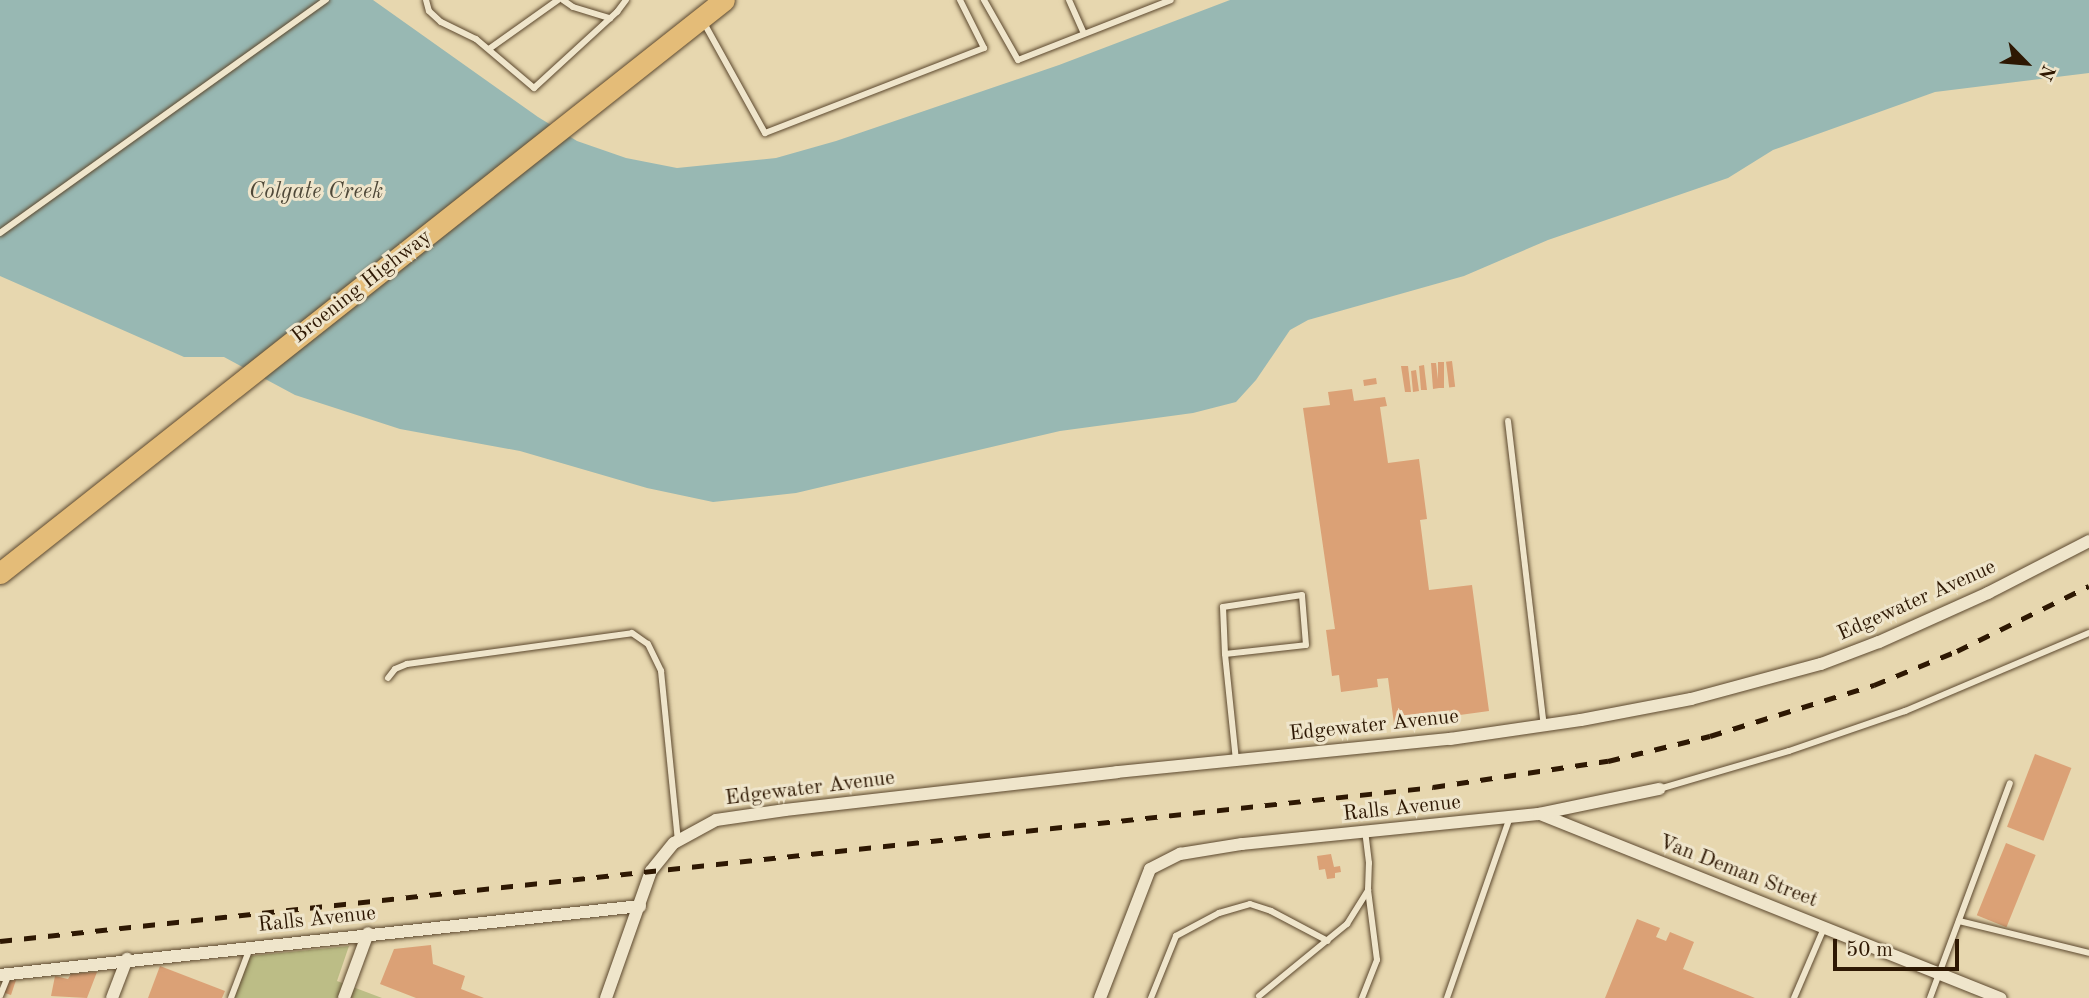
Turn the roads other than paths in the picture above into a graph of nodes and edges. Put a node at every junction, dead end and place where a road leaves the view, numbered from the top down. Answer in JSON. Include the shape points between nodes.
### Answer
{"nodes":[{"id":1,"x":326,"y":0,"type":"edge"},
{"id":2,"x":426,"y":0,"type":"edge"},
{"id":3,"x":558,"y":0,"type":"edge"},
{"id":4,"x":563,"y":0,"type":"edge"},
{"id":5,"x":625,"y":0,"type":"edge"},
{"id":6,"x":960,"y":0,"type":"edge"},
{"id":7,"x":984,"y":0,"type":"edge"},
{"id":8,"x":1069,"y":0,"type":"edge"},
{"id":9,"x":1171,"y":0,"type":"edge"},
{"id":10,"x":714,"y":5,"type":"edge"},
{"id":11,"x":610,"y":18,"type":"junction"},
{"id":12,"x":1083,"y":32,"type":"junction"},
{"id":13,"x":489,"y":49,"type":"junction"},
{"id":14,"x":0,"y":233,"type":"edge"},
{"id":15,"x":1508,"y":421,"type":"dead end"},
{"id":16,"x":2089,"y":541,"type":"edge"},
{"id":17,"x":0,"y":573,"type":"edge"},
{"id":18,"x":2089,"y":634,"type":"edge"},
{"id":19,"x":1225,"y":654,"type":"junction"},
{"id":20,"x":388,"y":678,"type":"dead end"},
{"id":21,"x":1544,"y":726,"type":"junction"},
{"id":22,"x":1236,"y":760,"type":"junction"},
{"id":23,"x":2010,"y":783,"type":"dead end"},
{"id":24,"x":1658,"y":789,"type":"joint"},
{"id":25,"x":1539,"y":814,"type":"junction"},
{"id":26,"x":1510,"y":817,"type":"junction"},
{"id":27,"x":1365,"y":832,"type":"junction"},
{"id":28,"x":678,"y":840,"type":"junction"},
{"id":29,"x":1367,"y":890,"type":"junction"},
{"id":30,"x":640,"y":906,"type":"junction"},
{"id":31,"x":1959,"y":921,"type":"junction"},
{"id":32,"x":1825,"y":927,"type":"junction"},
{"id":33,"x":368,"y":933,"type":"junction"},
{"id":34,"x":1328,"y":941,"type":"junction"},
{"id":35,"x":251,"y":946,"type":"junction"},
{"id":36,"x":2089,"y":953,"type":"edge"},
{"id":37,"x":127,"y":959,"type":"junction"},
{"id":38,"x":1940,"y":972,"type":"junction"},
{"id":39,"x":4,"y":974,"type":"edge"},
{"id":40,"x":0,"y":996,"type":"edge"},
{"id":41,"x":1259,"y":996,"type":"edge"},
{"id":42,"x":112,"y":998,"type":"edge"},
{"id":43,"x":231,"y":998,"type":"edge"},
{"id":44,"x":344,"y":998,"type":"edge"},
{"id":45,"x":606,"y":998,"type":"edge"},
{"id":46,"x":1100,"y":998,"type":"edge"},
{"id":47,"x":1151,"y":998,"type":"edge"},
{"id":48,"x":1362,"y":998,"type":"edge"},
{"id":49,"x":1447,"y":998,"type":"edge"},
{"id":50,"x":1794,"y":998,"type":"edge"},
{"id":51,"x":1930,"y":998,"type":"edge"},
{"id":52,"x":2001,"y":998,"type":"edge"}],
"edges":[{"from":1,"to":14,"type":"lane"},
{"from":2,"to":13,"type":"lane","via":[[429,11],[441,22]]},
{"from":3,"to":13,"type":"lane"},
{"from":4,"to":11,"type":"lane"},
{"from":5,"to":11,"type":"lane"},
{"from":6,"to":10,"type":"lane","via":[[984,48],[765,133]]},
{"from":7,"to":12,"type":"lane","via":[[1018,60]]},
{"from":8,"to":12,"type":"lane"},
{"from":9,"to":12,"type":"lane"},
{"from":10,"to":17,"type":"main road","name":"Broening Highway"},
{"from":11,"to":13,"type":"lane","via":[[534,88]]},
{"from":15,"to":21,"type":"lane"},
{"from":16,"to":21,"type":"street","name":"Edgewater Avenue","via":[[1925,622],[1821,664],[1691,699]]},
{"from":18,"to":24,"type":"lane","via":[[1905,711],[1790,751]]},
{"from":19,"to":19,"type":"lane","via":[[1223,607],[1302,595],[1306,645]]},
{"from":19,"to":22,"type":"lane"},
{"from":20,"to":28,"type":"lane","via":[[407,664],[632,633],[648,644],[661,671]]},
{"from":21,"to":22,"type":"street","name":"Edgewater Avenue"},
{"from":22,"to":28,"type":"street","name":"Edgewater Avenue","via":[[740,815],[716,820]]},
{"from":23,"to":31,"type":"lane"},
{"from":24,"to":25,"type":"street","name":"Ralls Avenue"},
{"from":25,"to":26,"type":"street","name":"Ralls Avenue"},
{"from":25,"to":32,"type":"street","name":"Van Deman Street"},
{"from":26,"to":27,"type":"street","name":"Ralls Avenue"},
{"from":26,"to":49,"type":"lane"},
{"from":27,"to":29,"type":"lane"},
{"from":27,"to":46,"type":"street","name":"Ralls Avenue","via":[[1180,853],[1150,869]]},
{"from":28,"to":30,"type":"street","name":"Edgewater Avenue","via":[[651,871]]},
{"from":29,"to":34,"type":"lane","via":[[1347,924]]},
{"from":29,"to":48,"type":"lane","via":[[1377,960]]},
{"from":30,"to":33,"type":"street","name":"Ralls Avenue"},
{"from":30,"to":45,"type":"street"},
{"from":31,"to":36,"type":"lane"},
{"from":31,"to":38,"type":"lane"},
{"from":32,"to":38,"type":"street","name":"Van Deman Street"},
{"from":32,"to":50,"type":"lane"},
{"from":33,"to":35,"type":"street","name":"Ralls Avenue"},
{"from":33,"to":44,"type":"street"},
{"from":34,"to":41,"type":"lane"},
{"from":34,"to":47,"type":"lane","via":[[1250,904],[1219,913],[1176,936]]},
{"from":35,"to":37,"type":"street","name":"Ralls Avenue"},
{"from":35,"to":43,"type":"lane"},
{"from":37,"to":39,"type":"street","name":"Ralls Avenue"},
{"from":37,"to":42,"type":"street"},
{"from":38,"to":51,"type":"lane"},
{"from":38,"to":52,"type":"street","name":"Van Deman Street"},
{"from":39,"to":40,"type":"lane"}]}
